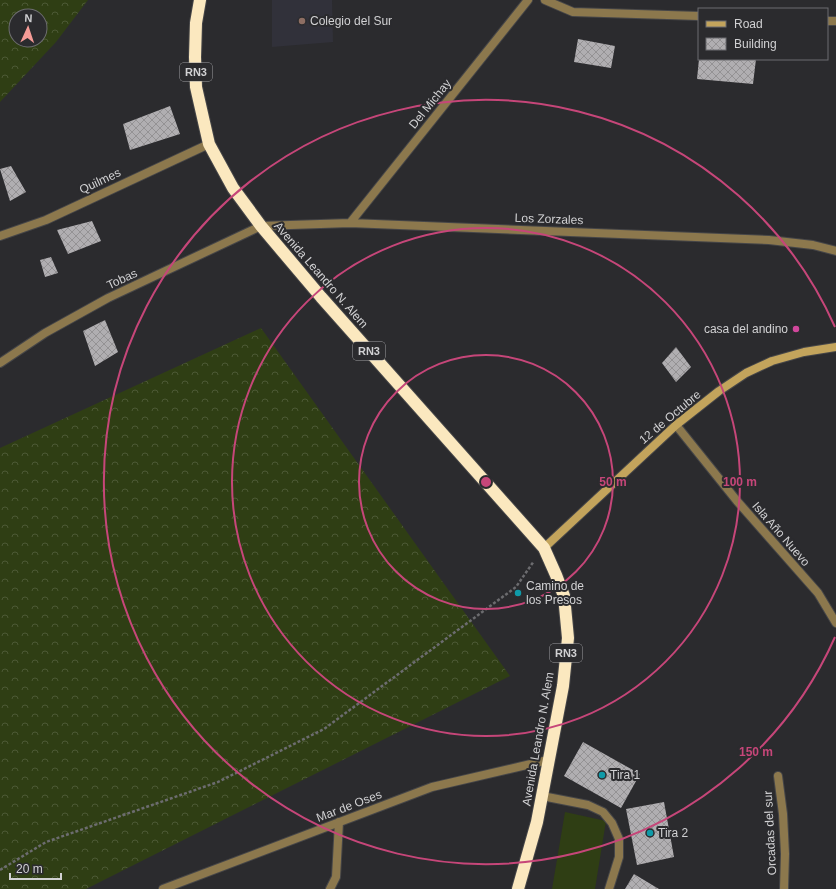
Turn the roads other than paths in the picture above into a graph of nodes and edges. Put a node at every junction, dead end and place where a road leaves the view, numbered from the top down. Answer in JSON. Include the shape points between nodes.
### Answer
{"nodes":[{"id":1,"x":200,"y":0,"type":"edge"},
{"id":2,"x":528,"y":0,"type":"edge"},
{"id":3,"x":545,"y":0,"type":"edge"},
{"id":4,"x":698,"y":16,"type":"edge"},
{"id":5,"x":209,"y":144,"type":"junction"},
{"id":6,"x":350,"y":223,"type":"junction"},
{"id":7,"x":260,"y":226,"type":"junction"},
{"id":8,"x":0,"y":236,"type":"edge"},
{"id":9,"x":836,"y":251,"type":"edge"},
{"id":10,"x":836,"y":347,"type":"edge"},
{"id":11,"x":0,"y":363,"type":"edge"},
{"id":12,"x":676,"y":425,"type":"junction"},
{"id":13,"x":544,"y":548,"type":"junction"},
{"id":14,"x":836,"y":623,"type":"edge"},
{"id":15,"x":548,"y":760,"type":"junction"},
{"id":16,"x":778,"y":776,"type":"dead end"},
{"id":17,"x":542,"y":796,"type":"junction"},
{"id":18,"x":339,"y":822,"type":"junction"},
{"id":19,"x":163,"y":889,"type":"edge"},
{"id":20,"x":330,"y":889,"type":"edge"},
{"id":21,"x":518,"y":889,"type":"edge"},
{"id":22,"x":609,"y":889,"type":"edge"},
{"id":23,"x":784,"y":889,"type":"edge"}],
"edges":[{"from":1,"to":5,"type":"highway","name":"Avenida Leandro N. Alem","number":"RN3","via":[[196,23],[196,87]]},
{"from":2,"to":6,"type":"street","name":"Del Michay"},
{"from":3,"to":4,"type":"street","via":[[573,12]]},
{"from":5,"to":7,"type":"highway","name":"Avenida Leandro N. Alem","number":"RN3","via":[[233,188]]},
{"from":5,"to":8,"type":"street","name":"Quilmes","via":[[46,220]]},
{"from":6,"to":7,"type":"street","name":"Los Zorzales"},
{"from":6,"to":9,"type":"street","name":"Los Zorzales","via":[[769,240],[813,245]]},
{"from":7,"to":11,"type":"street","name":"Tobas","via":[[108,298],[44,333]]},
{"from":7,"to":13,"type":"highway","name":"Avenida Leandro N. Alem","number":"RN3"},
{"from":10,"to":12,"type":"main road","name":"12 de Octubre","via":[[772,361],[746,373]]},
{"from":12,"to":13,"type":"main road","name":"12 de Octubre"},
{"from":12,"to":14,"type":"street","name":"Isla Año Nuevo","via":[[736,501],[818,593]]},
{"from":13,"to":15,"type":"highway","name":"Avenida Leandro N. Alem","number":"RN3","via":[[564,596],[568,638],[563,686]]},
{"from":15,"to":17,"type":"highway","name":"Avenida Leandro N. Alem","number":"RN3"},
{"from":15,"to":18,"type":"street","name":"Mar de Oses","via":[[432,787]]},
{"from":16,"to":23,"type":"street","name":"Orcadas del sur","via":[[783,814]]},
{"from":17,"to":21,"type":"highway","name":"Avenida Leandro N. Alem","number":"RN3"},
{"from":17,"to":22,"type":"street","via":[[588,805],[603,812],[612,823],[619,839],[619,856]]},
{"from":18,"to":19,"type":"street","name":"Mar de Oses"},
{"from":18,"to":20,"type":"street","via":[[336,877]]}]}
